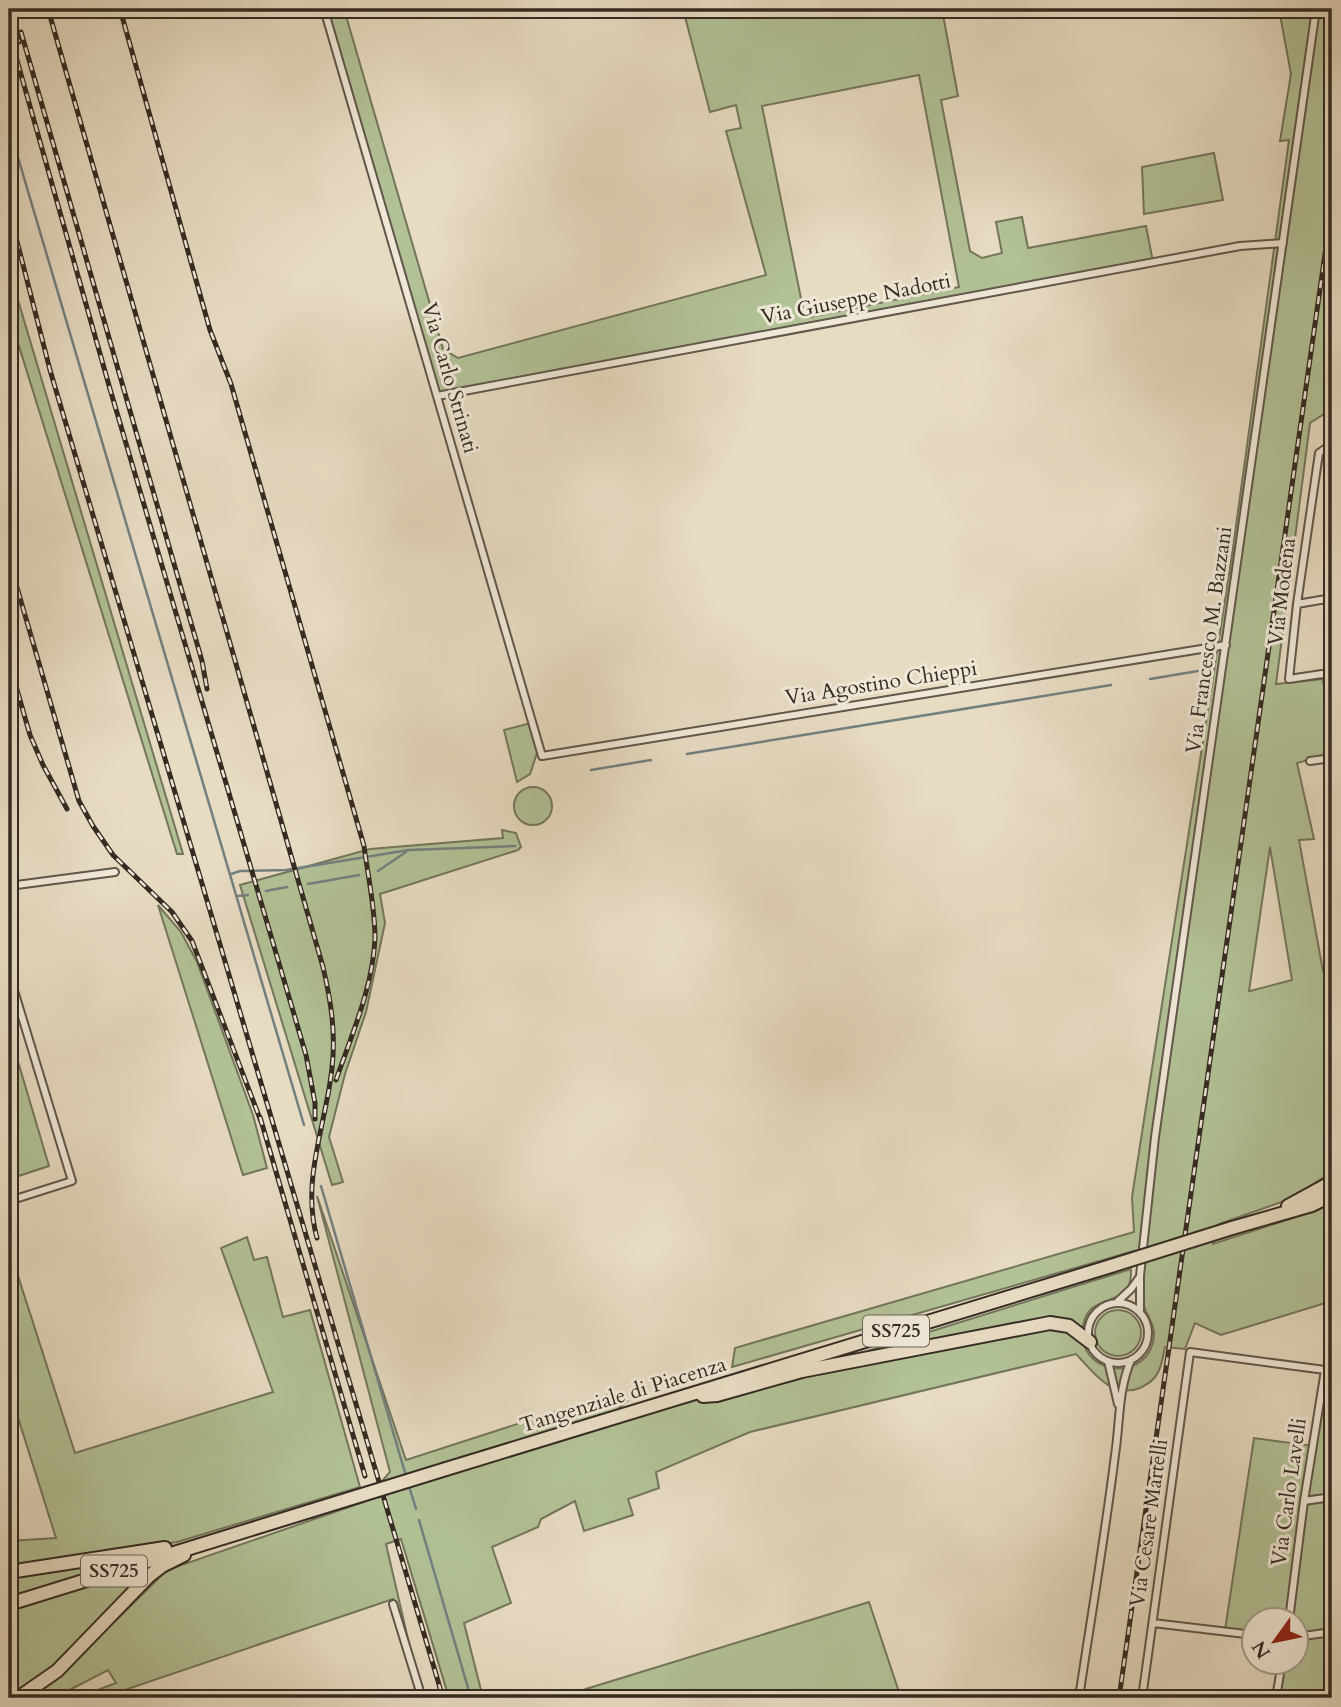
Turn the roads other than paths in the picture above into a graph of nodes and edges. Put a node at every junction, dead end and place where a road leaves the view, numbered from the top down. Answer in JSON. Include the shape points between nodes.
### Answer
{"nodes":[{"id":1,"x":324,"y":9,"type":"edge"},
{"id":2,"x":1317,"y":9,"type":"edge"},
{"id":3,"x":1283,"y":243,"type":"junction"},
{"id":4,"x":437,"y":396,"type":"junction"},
{"id":5,"x":1332,"y":444,"type":"edge"},
{"id":6,"x":1332,"y":598,"type":"edge"},
{"id":7,"x":1297,"y":604,"type":"junction"},
{"id":8,"x":1226,"y":645,"type":"junction"},
{"id":9,"x":1330,"y":676,"type":"edge"},
{"id":10,"x":1332,"y":709,"type":"edge"},
{"id":11,"x":542,"y":757,"type":"joint"},
{"id":12,"x":1332,"y":758,"type":"edge"},
{"id":13,"x":1310,"y":761,"type":"dead end"},
{"id":14,"x":115,"y":872,"type":"dead end"},
{"id":15,"x":9,"y":886,"type":"edge"},
{"id":16,"x":9,"y":974,"type":"edge"},
{"id":17,"x":1332,"y":1182,"type":"edge"},
{"id":18,"x":1332,"y":1195,"type":"edge"},
{"id":19,"x":9,"y":1200,"type":"edge"},
{"id":20,"x":1249,"y":1223,"type":"junction"},
{"id":21,"x":1140,"y":1276,"type":"junction"},
{"id":22,"x":1116,"y":1303,"type":"junction"},
{"id":23,"x":1140,"y":1313,"type":"junction"},
{"id":24,"x":1090,"y":1342,"type":"junction"},
{"id":25,"x":1131,"y":1360,"type":"junction"},
{"id":26,"x":1108,"y":1361,"type":"junction"},
{"id":27,"x":1329,"y":1370,"type":"edge"},
{"id":28,"x":682,"y":1397,"type":"junction"},
{"id":29,"x":1119,"y":1407,"type":"junction"},
{"id":30,"x":1332,"y":1497,"type":"edge"},
{"id":31,"x":1304,"y":1502,"type":"junction"},
{"id":32,"x":220,"y":1538,"type":"junction"},
{"id":33,"x":9,"y":1572,"type":"edge"},
{"id":34,"x":9,"y":1604,"type":"edge"},
{"id":35,"x":393,"y":1604,"type":"dead end"},
{"id":36,"x":1291,"y":1606,"type":"edge"},
{"id":37,"x":1153,"y":1623,"type":"junction"},
{"id":38,"x":1332,"y":1632,"type":"edge"},
{"id":39,"x":1240,"y":1633,"type":"edge"},
{"id":40,"x":1310,"y":1635,"type":"edge"},
{"id":41,"x":1280,"y":1676,"type":"edge"},
{"id":42,"x":18,"y":1698,"type":"edge"},
{"id":43,"x":422,"y":1698,"type":"edge"},
{"id":44,"x":1079,"y":1698,"type":"edge"},
{"id":45,"x":1142,"y":1698,"type":"edge"},
{"id":46,"x":1276,"y":1698,"type":"edge"}],
"edges":[{"from":1,"to":4,"type":"street","name":"Via Carlo Strinati"},
{"from":2,"to":3,"type":"street","name":"Via Francesco M. Bazzani"},
{"from":3,"to":4,"type":"street","name":"Via Giuseppe Nadotti","via":[[1228,248]]},
{"from":3,"to":8,"type":"street","name":"Via Francesco M. Bazzani"},
{"from":4,"to":11,"type":"street","name":"Via Carlo Strinati"},
{"from":5,"to":7,"type":"street","name":"Via Modena","via":[[1319,453]]},
{"from":6,"to":7,"type":"street"},
{"from":7,"to":9,"type":"street","name":"Via Modena","via":[[1289,679]]},
{"from":8,"to":11,"type":"street","name":"Via Agostino Chieppi"},
{"from":8,"to":21,"type":"street","name":"Via Francesco M. Bazzani","via":[[1155,1137]]},
{"from":9,"to":10,"type":"street","name":"Via Modena"},
{"from":12,"to":13,"type":"street"},
{"from":14,"to":15,"type":"street"},
{"from":16,"to":19,"type":"street","via":[[72,1181]]},
{"from":17,"to":20,"type":"highway","name":"Tangenziale di Piacenza"},
{"from":18,"to":20,"type":"highway","name":"Tangenziale di Piacenza"},
{"from":20,"to":28,"type":"highway","name":"Tangenziale di Piacenza","number":"SS725","bridge":true},
{"from":21,"to":22,"type":"street"},
{"from":21,"to":23,"type":"street","name":"Via Francesco M. Bazzani"},
{"from":22,"to":23,"type":"street"},
{"from":22,"to":24,"type":"street","via":[[1093,1316]]},
{"from":23,"to":25,"type":"street","via":[[1148,1338]]},
{"from":24,"to":26,"type":"street"},
{"from":24,"to":28,"type":"highway","via":[[1069,1326],[1050,1323],[802,1371],[717,1395]]},
{"from":25,"to":26,"type":"street"},
{"from":25,"to":29,"type":"street"},
{"from":26,"to":29,"type":"street"},
{"from":27,"to":31,"type":"street","name":"Via Carlo Lavelli"},
{"from":27,"to":37,"type":"street","name":"Via Cesare Martelli","via":[[1191,1352]]},
{"from":28,"to":32,"type":"highway","name":"Tangenziale di Piacenza","number":"SS725","bridge":true},
{"from":29,"to":44,"type":"street"},
{"from":30,"to":31,"type":"street"},
{"from":31,"to":36,"type":"street","name":"Via Carlo Lavelli"},
{"from":32,"to":33,"type":"highway"},
{"from":32,"to":34,"type":"highway","name":"Tangenziale di Piacenza","number":"SS725"},
{"from":32,"to":42,"type":"highway","via":[[149,1576],[57,1671]]},
{"from":35,"to":43,"type":"street"},
{"from":37,"to":39,"type":"street"},
{"from":37,"to":45,"type":"street","name":"Via Cesare Martelli"},
{"from":38,"to":40,"type":"street"},
{"from":41,"to":46,"type":"street"}]}
